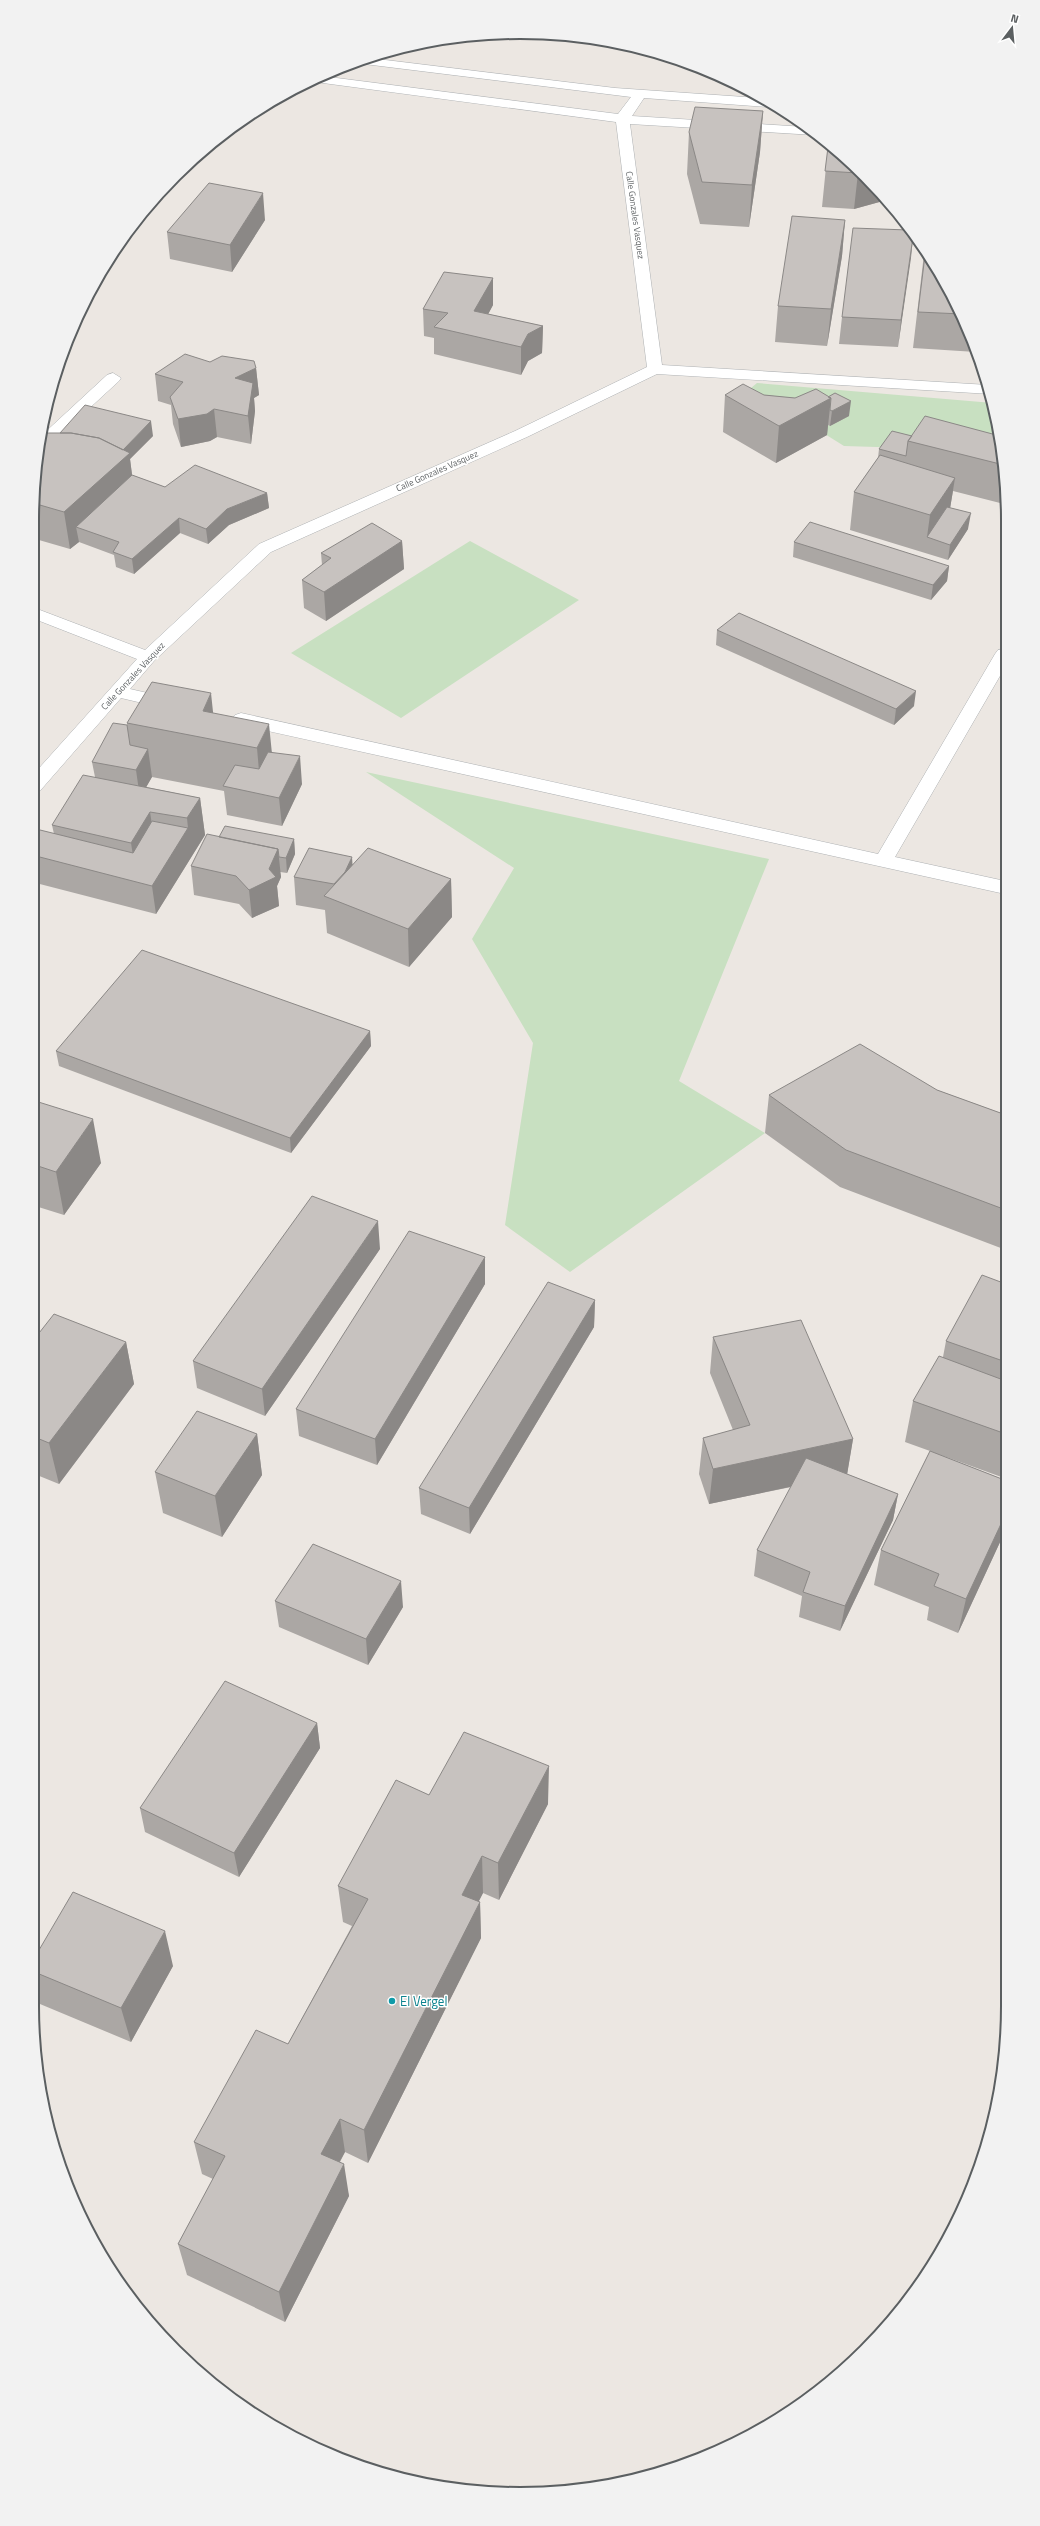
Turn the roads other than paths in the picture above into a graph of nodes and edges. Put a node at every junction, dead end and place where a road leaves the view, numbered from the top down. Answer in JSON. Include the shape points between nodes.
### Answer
{"nodes":[{"id":1,"x":380,"y":60,"type":"edge"},
{"id":2,"x":369,"y":64,"type":"edge"},
{"id":3,"x":326,"y":80,"type":"edge"},
{"id":4,"x":359,"y":84,"type":"junction"},
{"id":5,"x":640,"y":94,"type":"junction"},
{"id":6,"x":759,"y":102,"type":"edge"},
{"id":7,"x":622,"y":119,"type":"junction"},
{"id":8,"x":804,"y":131,"type":"edge"},
{"id":9,"x":655,"y":369,"type":"junction"},
{"id":10,"x":113,"y":378,"type":"dead end"},
{"id":11,"x":983,"y":390,"type":"edge"},
{"id":12,"x":46,"y":440,"type":"edge"},
{"id":13,"x":39,"y":615,"type":"edge"},
{"id":14,"x":148,"y":657,"type":"junction"},
{"id":15,"x":1001,"y":659,"type":"edge"},
{"id":16,"x":118,"y":692,"type":"junction"},
{"id":17,"x":188,"y":707,"type":"edge"},
{"id":18,"x":226,"y":716,"type":"edge"},
{"id":19,"x":39,"y":780,"type":"edge"},
{"id":20,"x":883,"y":862,"type":"junction"},
{"id":21,"x":1001,"y":887,"type":"edge"}],
"edges":[{"from":1,"to":5,"type":"street"},
{"from":2,"to":4,"type":"street"},
{"from":3,"to":4,"type":"street"},
{"from":4,"to":7,"type":"street"},
{"from":5,"to":6,"type":"street"},
{"from":5,"to":7,"type":"street"},
{"from":7,"to":8,"type":"street"},
{"from":7,"to":9,"type":"street","name":"Calle Gonzales Vasquez"},
{"from":9,"to":11,"type":"street"},
{"from":9,"to":14,"type":"street","name":"Calle Gonzales Vasquez","via":[[521,434],[264,548]]},
{"from":10,"to":12,"type":"street"},
{"from":13,"to":14,"type":"street"},
{"from":14,"to":16,"type":"street","name":"Calle Gonzales Vasquez"},
{"from":15,"to":20,"type":"street"},
{"from":16,"to":17,"type":"street"},
{"from":16,"to":19,"type":"street","name":"Calle Gonzales Vasquez"},
{"from":18,"to":20,"type":"street"},
{"from":20,"to":21,"type":"street"}]}
